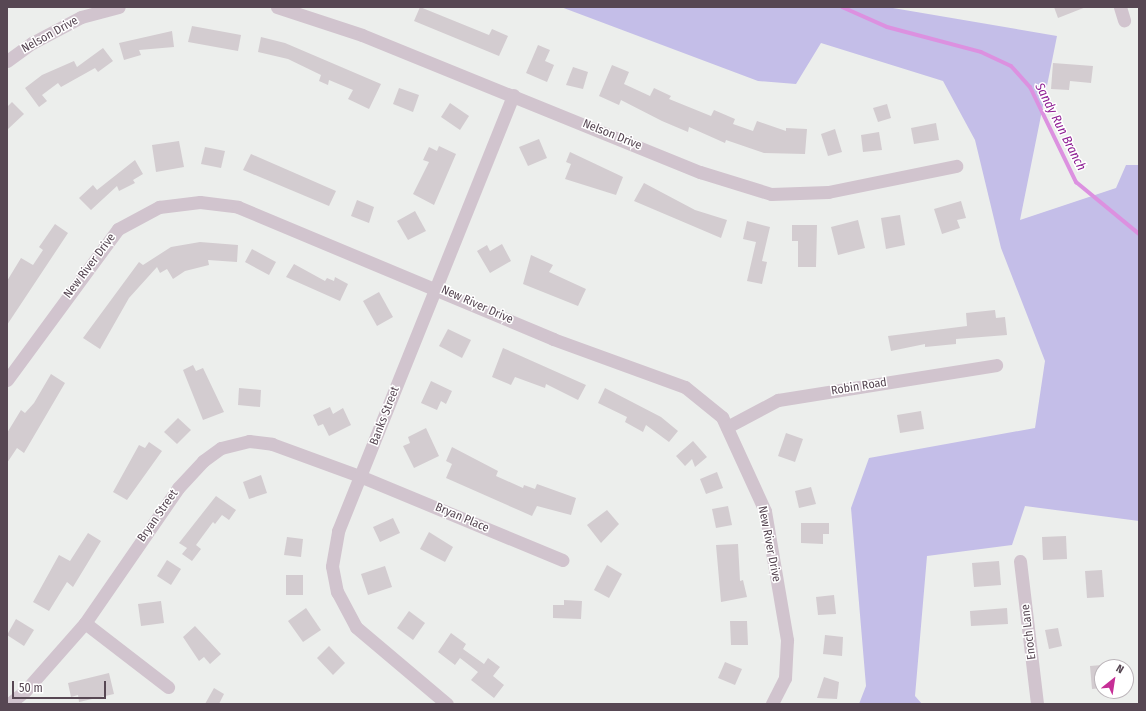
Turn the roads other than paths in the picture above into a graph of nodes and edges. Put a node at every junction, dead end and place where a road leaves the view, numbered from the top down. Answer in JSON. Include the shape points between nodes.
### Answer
{"nodes":[{"id":1,"x":119,"y":7,"type":"edge"},
{"id":2,"x":277,"y":7,"type":"edge"},
{"id":3,"x":1120,"y":7,"type":"edge"},
{"id":4,"x":1124,"y":20,"type":"dead end"},
{"id":5,"x":7,"y":61,"type":"edge"},
{"id":6,"x":513,"y":95,"type":"junction"},
{"id":7,"x":956,"y":166,"type":"dead end"},
{"id":8,"x":435,"y":286,"type":"junction"},
{"id":9,"x":996,"y":365,"type":"dead end"},
{"id":10,"x":7,"y":380,"type":"edge"},
{"id":11,"x":727,"y":427,"type":"junction"},
{"id":12,"x":362,"y":477,"type":"junction"},
{"id":13,"x":562,"y":560,"type":"dead end"},
{"id":14,"x":1020,"y":561,"type":"dead end"},
{"id":15,"x":85,"y":623,"type":"junction"},
{"id":16,"x":168,"y":687,"type":"dead end"},
{"id":17,"x":9,"y":704,"type":"edge"},
{"id":18,"x":447,"y":704,"type":"edge"},
{"id":19,"x":772,"y":704,"type":"edge"},
{"id":20,"x":1037,"y":704,"type":"edge"}],
"edges":[{"from":1,"to":5,"type":"street","name":"Nelson Drive","via":[[81,17],[32,43]]},
{"from":2,"to":6,"type":"street","name":"Nelson Drive","via":[[362,35]]},
{"from":3,"to":4,"type":"street"},
{"from":6,"to":7,"type":"street","name":"Nelson Drive","via":[[700,172],[771,194],[828,192]]},
{"from":6,"to":8,"type":"street","name":"Banks Street"},
{"from":8,"to":10,"type":"street","name":"New River Drive","via":[[238,207],[200,202],[159,207],[118,229]]},
{"from":8,"to":11,"type":"street","name":"New River Drive","via":[[553,339],[685,388],[722,417]]},
{"from":8,"to":12,"type":"street","name":"Banks Street"},
{"from":9,"to":11,"type":"street","name":"Robin Road","via":[[778,400]]},
{"from":11,"to":19,"type":"street","name":"New River Drive","via":[[765,511],[787,640],[785,678]]},
{"from":12,"to":13,"type":"street","name":"Bryan Place"},
{"from":12,"to":15,"type":"street","name":"Bryan Street","via":[[272,444],[249,442],[221,448],[203,461],[178,488]]},
{"from":12,"to":18,"type":"street","name":"Banks Street","via":[[338,531],[332,566],[337,592],[356,627]]},
{"from":14,"to":20,"type":"street","name":"Enoch Lane"},
{"from":15,"to":16,"type":"street"},
{"from":15,"to":17,"type":"street","name":"Bryan Street","via":[[26,691]]}]}
